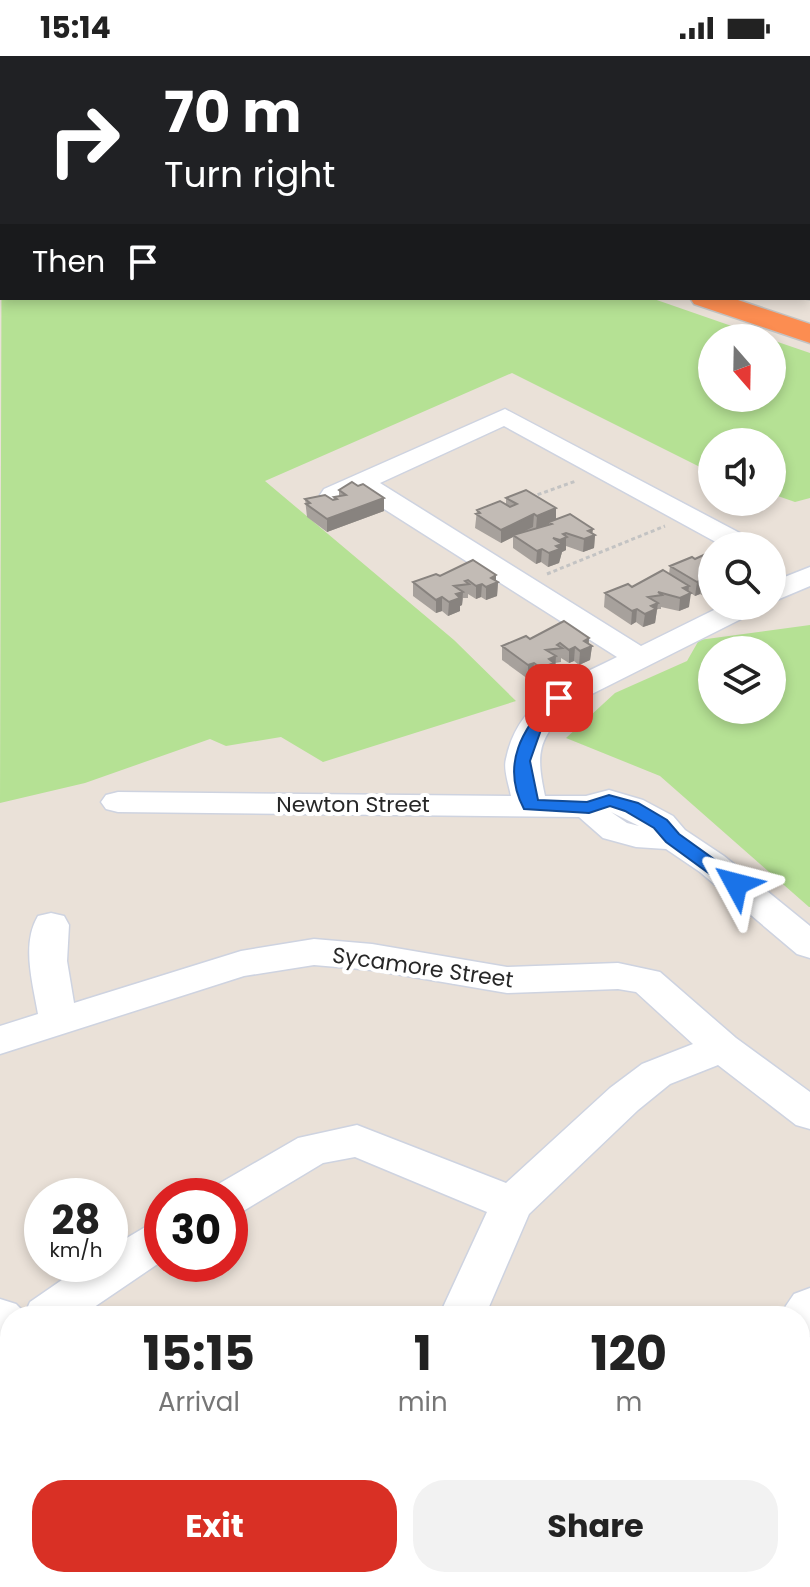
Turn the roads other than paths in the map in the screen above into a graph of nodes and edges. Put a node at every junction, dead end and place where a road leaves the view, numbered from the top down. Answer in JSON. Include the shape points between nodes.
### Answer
{"nodes":[{"id":1,"x":710,"y":300,"type":"edge"},
{"id":2,"x":810,"y":334,"type":"edge"},
{"id":3,"x":361,"y":483,"type":"junction"},
{"id":4,"x":333,"y":495,"type":"edge"},
{"id":5,"x":717,"y":532,"type":"edge"},
{"id":6,"x":786,"y":568,"type":"edge"},
{"id":7,"x":806,"y":576,"type":"edge"},
{"id":8,"x":786,"y":586,"type":"edge"},
{"id":9,"x":716,"y":620,"type":"edge"},
{"id":10,"x":639,"y":658,"type":"junction"},
{"id":11,"x":118,"y":802,"type":"dead end"},
{"id":12,"x":530,"y":805,"type":"junction"},
{"id":13,"x":51,"y":925,"type":"dead end"},
{"id":14,"x":810,"y":945,"type":"edge"},
{"id":15,"x":58,"y":1021,"type":"junction"},
{"id":16,"x":0,"y":1040,"type":"edge"},
{"id":17,"x":722,"y":1048,"type":"junction"},
{"id":18,"x":810,"y":1114,"type":"edge"},
{"id":19,"x":248,"y":1187,"type":"edge"},
{"id":20,"x":512,"y":1204,"type":"junction"},
{"id":21,"x":144,"y":1250,"type":"edge"},
{"id":22,"x":60,"y":1306,"type":"edge"},
{"id":23,"x":466,"y":1306,"type":"edge"}],
"edges":[{"from":1,"to":2,"type":"highway"},
{"from":3,"to":4,"type":"street"},
{"from":3,"to":5,"type":"street","via":[[505,416]]},
{"from":3,"to":10,"type":"street"},
{"from":6,"to":7,"type":"street"},
{"from":7,"to":8,"type":"street"},
{"from":9,"to":10,"type":"street"},
{"from":10,"to":12,"type":"street","via":[[559,698],[534,726],[521,761]]},
{"from":11,"to":12,"type":"street","name":"Newton Street"},
{"from":12,"to":14,"type":"street","name":"Newton Street","via":[[589,807],[598,823],[616,832],[673,838]]},
{"from":13,"to":15,"type":"street","via":[[49,966]]},
{"from":15,"to":16,"type":"street","name":"Sycamore Street"},
{"from":15,"to":17,"type":"street","name":"Sycamore Street","via":[[241,964],[314,952],[507,980],[618,976],[647,981]]},
{"from":17,"to":18,"type":"street","name":"Sycamore Street"},
{"from":17,"to":20,"type":"street","via":[[656,1074]]},
{"from":19,"to":20,"type":"street","via":[[313,1149],[357,1141]]},
{"from":20,"to":23,"type":"street"},
{"from":21,"to":22,"type":"street"}]}
